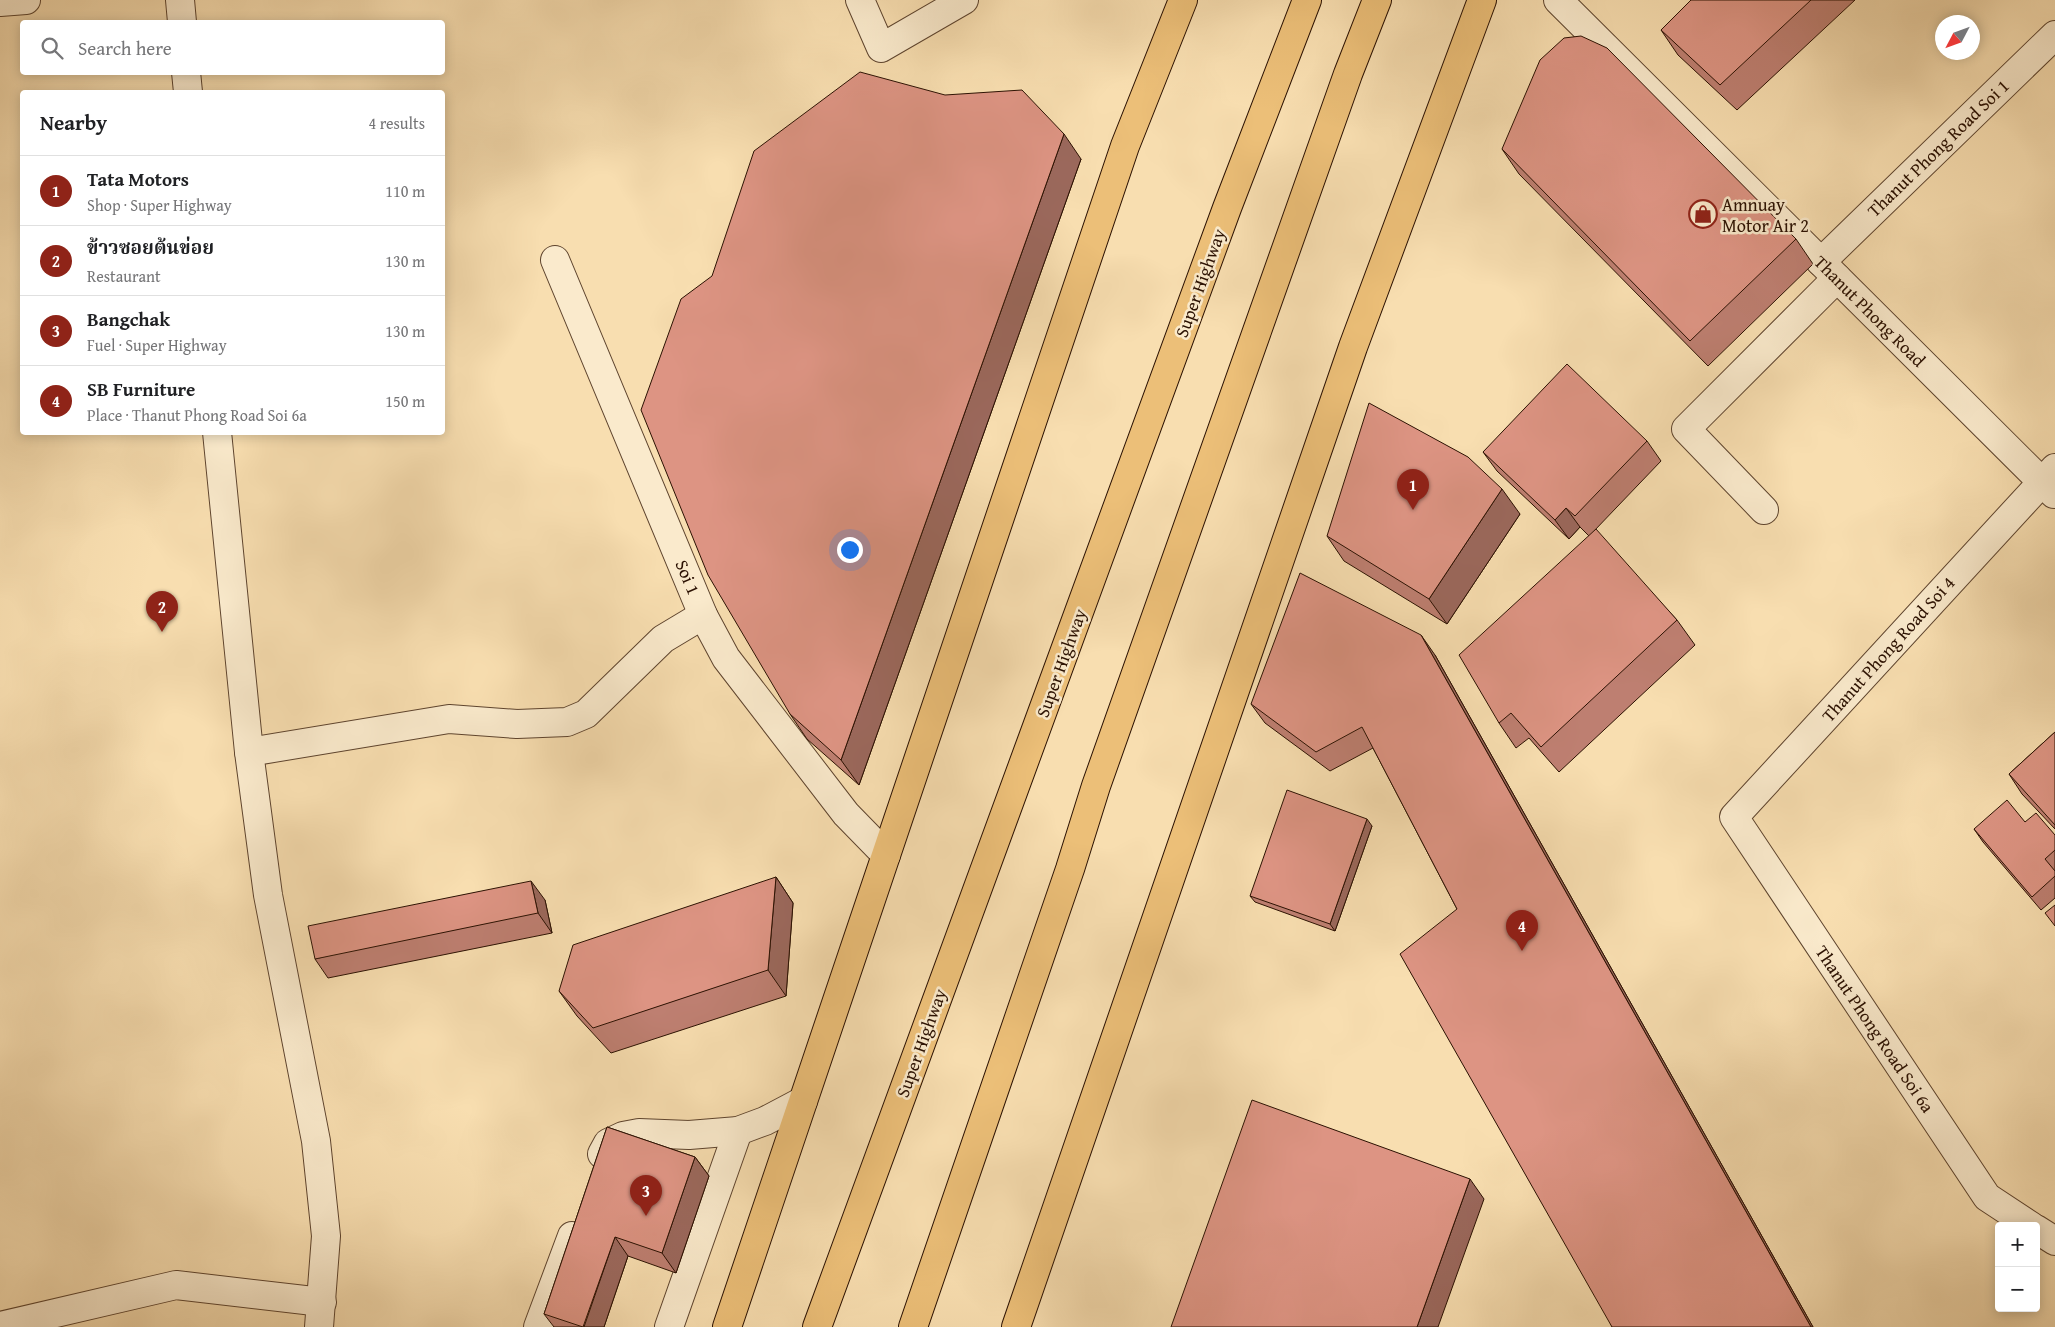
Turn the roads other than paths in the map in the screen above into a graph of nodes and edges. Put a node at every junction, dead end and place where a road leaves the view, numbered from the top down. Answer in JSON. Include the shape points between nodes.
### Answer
{"nodes":[{"id":1,"x":26,"y":0,"type":"edge"},
{"id":2,"x":180,"y":0,"type":"edge"},
{"id":3,"x":860,"y":0,"type":"edge"},
{"id":4,"x":964,"y":0,"type":"edge"},
{"id":5,"x":1183,"y":0,"type":"edge"},
{"id":6,"x":1307,"y":0,"type":"edge"},
{"id":7,"x":1377,"y":0,"type":"edge"},
{"id":8,"x":1482,"y":0,"type":"edge"},
{"id":9,"x":1558,"y":0,"type":"edge"},
{"id":10,"x":0,"y":2,"type":"edge"},
{"id":11,"x":182,"y":20,"type":"edge"},
{"id":12,"x":2055,"y":35,"type":"edge"},
{"id":13,"x":186,"y":75,"type":"edge"},
{"id":14,"x":188,"y":90,"type":"edge"},
{"id":15,"x":555,"y":260,"type":"dead end"},
{"id":16,"x":1829,"y":270,"type":"junction"},
{"id":17,"x":218,"y":435,"type":"edge"},
{"id":18,"x":2050,"y":482,"type":"edge"},
{"id":19,"x":1764,"y":510,"type":"dead end"},
{"id":20,"x":704,"y":615,"type":"junction"},
{"id":21,"x":249,"y":752,"type":"junction"},
{"id":22,"x":1734,"y":817,"type":"joint"},
{"id":23,"x":886,"y":855,"type":"junction"},
{"id":24,"x":803,"y":1101,"type":"junction"},
{"id":25,"x":738,"y":1131,"type":"junction"},
{"id":26,"x":592,"y":1180,"type":"edge"},
{"id":27,"x":579,"y":1217,"type":"edge"},
{"id":28,"x":2025,"y":1222,"type":"edge"},
{"id":29,"x":2040,"y":1232,"type":"edge"},
{"id":30,"x":2055,"y":1241,"type":"edge"},
{"id":31,"x":321,"y":1315,"type":"edge"},
{"id":32,"x":0,"y":1326,"type":"edge"},
{"id":33,"x":538,"y":1327,"type":"edge"},
{"id":34,"x":669,"y":1327,"type":"edge"},
{"id":35,"x":727,"y":1327,"type":"edge"},
{"id":36,"x":817,"y":1327,"type":"edge"},
{"id":37,"x":913,"y":1327,"type":"edge"},
{"id":38,"x":1016,"y":1327,"type":"edge"}],
"edges":[{"from":1,"to":10,"type":"street"},
{"from":2,"to":11,"type":"street"},
{"from":3,"to":4,"type":"street","via":[[881,48]]},
{"from":5,"to":23,"type":"main road","via":[[1125,146]]},
{"from":6,"to":36,"type":"main road","name":"Super Highway","via":[[1227,208]]},
{"from":7,"to":37,"type":"main road","via":[[1096,786]]},
{"from":8,"to":38,"type":"main road","via":[[1353,347]]},
{"from":9,"to":16,"type":"street","name":"Thanut Phong Road"},
{"from":12,"to":16,"type":"street","name":"Thanut Phong Road Soi 1"},
{"from":13,"to":14,"type":"street"},
{"from":15,"to":20,"type":"street","name":"Soi 1"},
{"from":16,"to":18,"type":"street","name":"Thanut Phong Road"},
{"from":16,"to":19,"type":"street","name":"Thanut Phong Road Soi 1","via":[[1686,429]]},
{"from":17,"to":21,"type":"street"},
{"from":18,"to":22,"type":"street","name":"Thanut Phong Road Soi 4"},
{"from":20,"to":21,"type":"street","via":[[663,639],[586,714],[567,722],[517,724],[449,719]]},
{"from":20,"to":23,"type":"street","name":"Soi 1","via":[[726,658],[846,814]]},
{"from":21,"to":31,"type":"street","via":[[268,895],[316,1142],[326,1236]]},
{"from":22,"to":28,"type":"street","name":"Thanut Phong Road Soi 6a","via":[[1987,1197]]},
{"from":23,"to":24,"type":"main road"},
{"from":24,"to":25,"type":"street","via":[[764,1122]]},
{"from":24,"to":35,"type":"main road"},
{"from":25,"to":26,"type":"street","via":[[623,1136],[608,1143]]},
{"from":25,"to":34,"type":"street"},
{"from":27,"to":33,"type":"street"},
{"from":29,"to":30,"type":"street"},
{"from":31,"to":32,"type":"street","via":[[176,1285]]}]}
